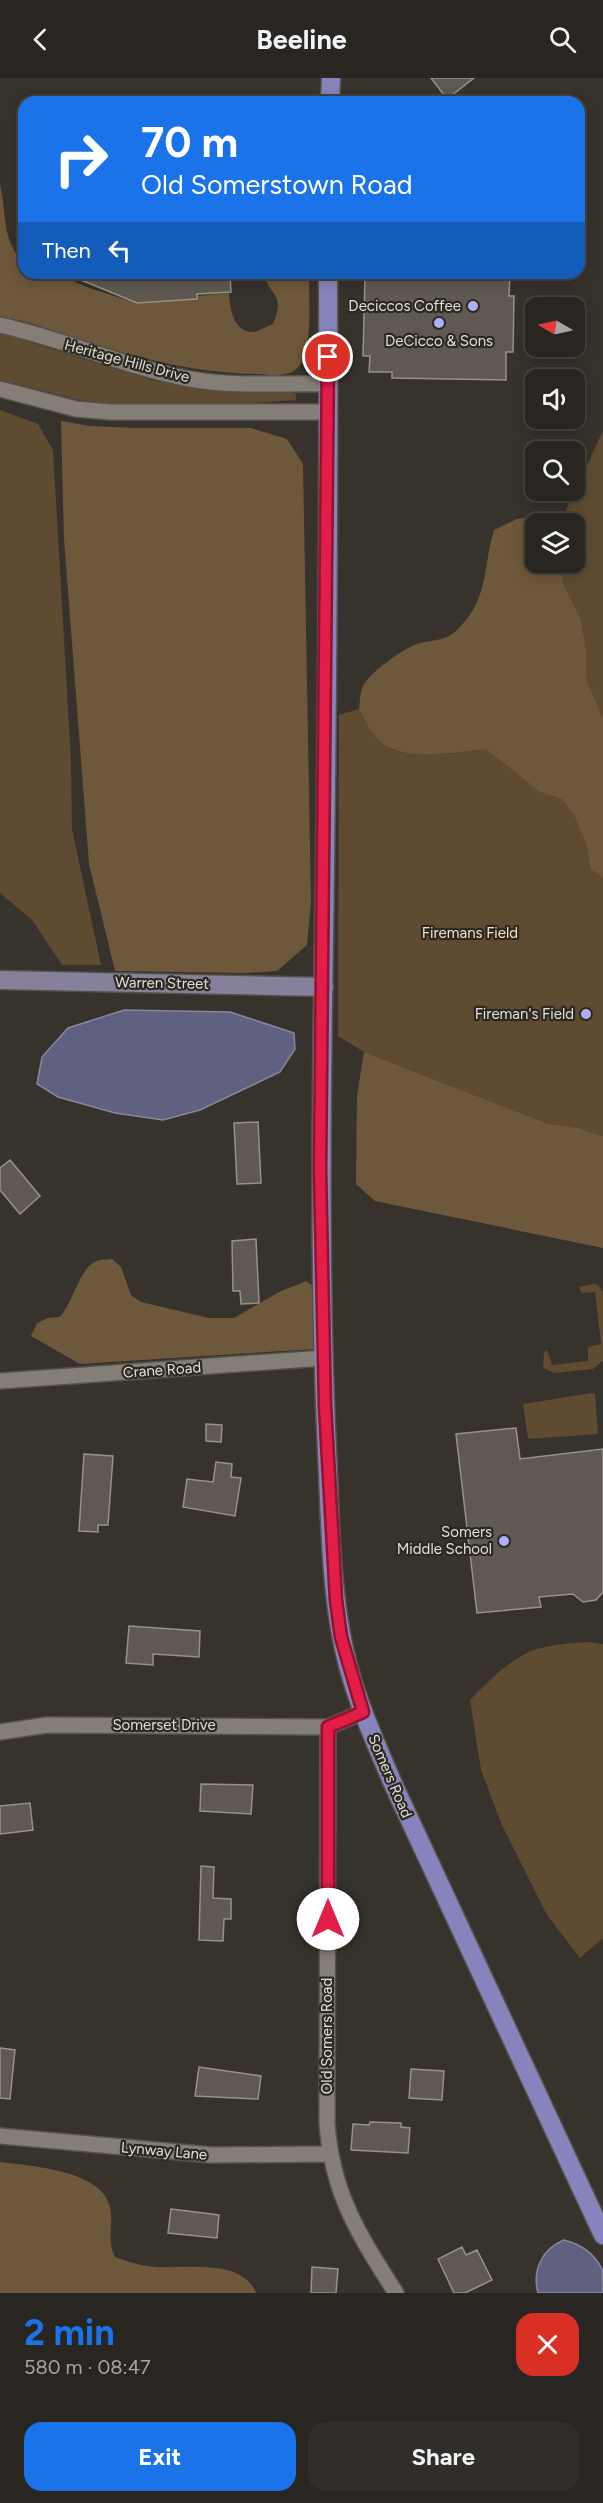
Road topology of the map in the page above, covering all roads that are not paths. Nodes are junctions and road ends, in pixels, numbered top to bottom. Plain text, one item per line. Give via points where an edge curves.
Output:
1 (331, 78) edge
2 (330, 96) edge
3 (328, 279) edge
4 (0, 325) edge
5 (328, 384) junction
6 (0, 389) edge
7 (329, 412) junction
8 (0, 980) edge
9 (324, 987) junction
10 (324, 1358) junction
11 (0, 1381) edge
12 (363, 1712) junction
13 (328, 1727) junction
14 (0, 1732) edge
15 (0, 2136) edge
16 (329, 2154) junction
17 (603, 2235) edge
18 (396, 2293) edge

1 - 2 main road
3 - 5 main road, Somers Road
4 - 5 street, Heritage Hills Drive via 192,380
5 - 7 main road, Somers Road
6 - 7 street via 76,409 110,412
7 - 9 main road, Somers Road
8 - 9 street, Warren Street
9 - 10 main road, Somers Road via 320,1170
10 - 11 street, Crane Road
10 - 12 main road, Somers Road via 336,1600 341,1637
12 - 13 street
12 - 17 main road, Somers Road via 419,1843
13 - 14 street, Somerset Drive via 47,1725
13 - 16 street, Old Somers Road
15 - 16 street, Lynway Lane via 212,2155
16 - 18 street, Old Somers Road via 349,2215

